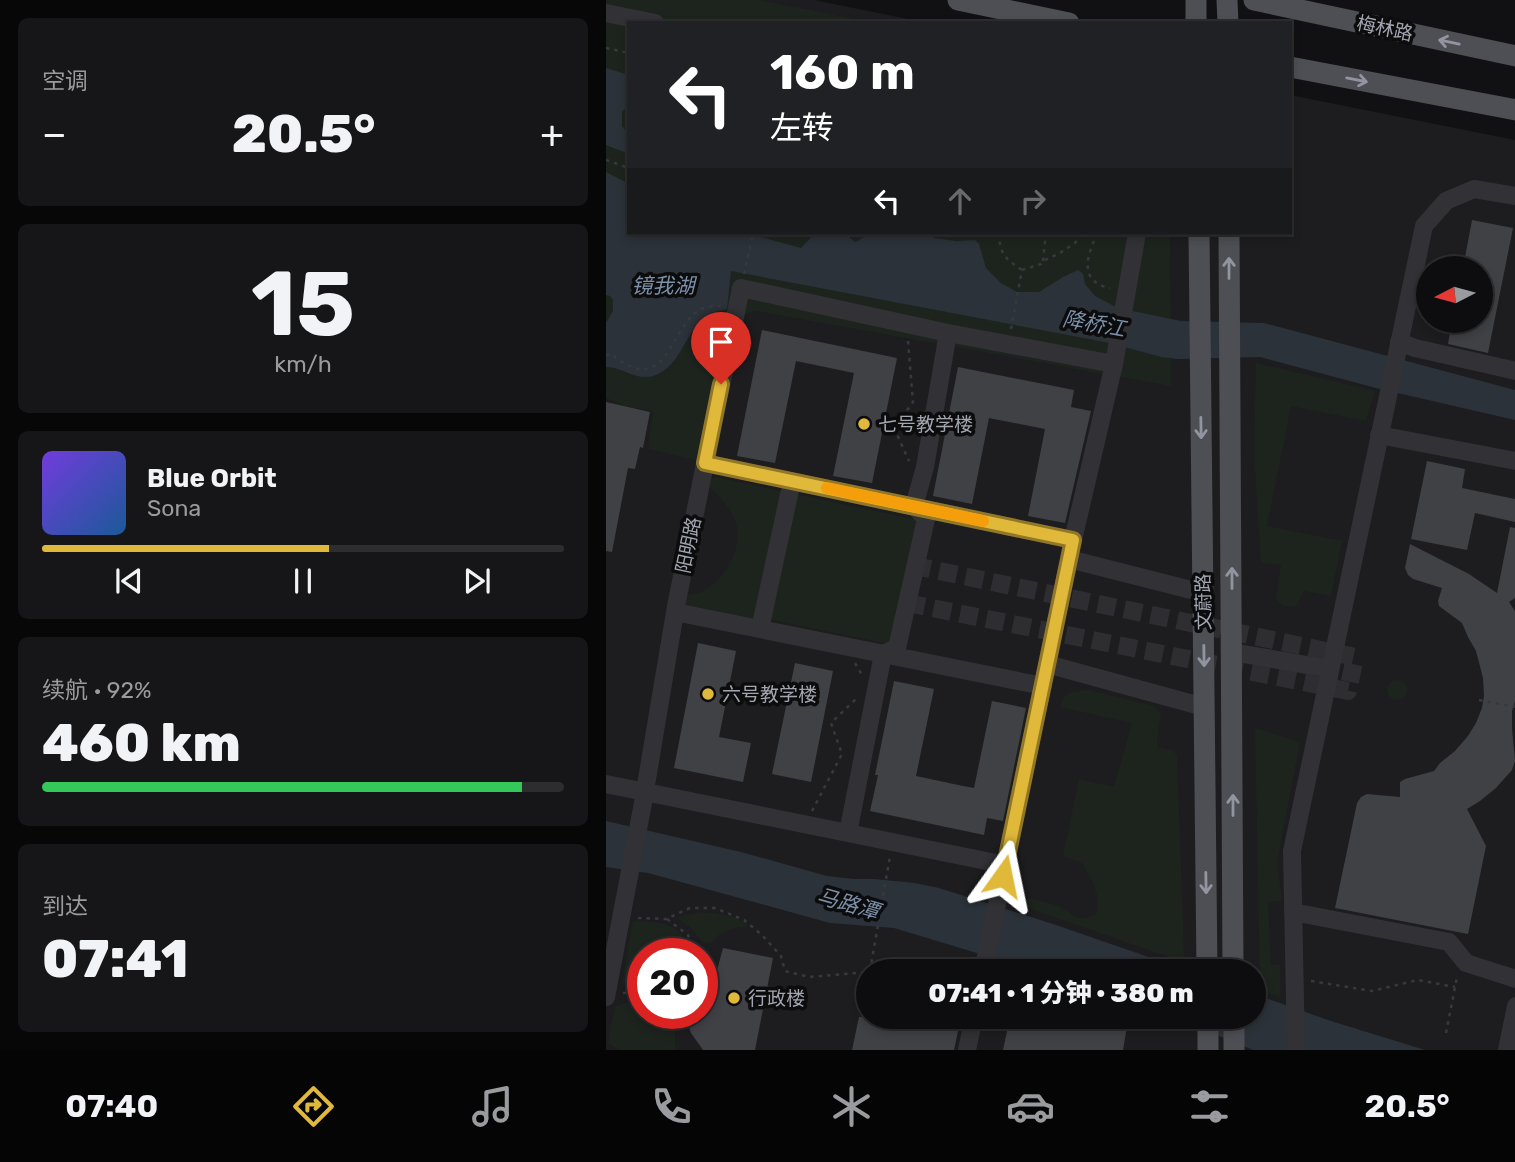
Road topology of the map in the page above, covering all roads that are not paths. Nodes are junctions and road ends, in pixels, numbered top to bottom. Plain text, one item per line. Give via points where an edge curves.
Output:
1 (958, 0) edge
2 (1196, 0) edge
3 (1227, 0) edge
4 (1254, 0) edge
5 (606, 13) edge
6 (645, 21) edge
7 (1059, 21) edge
8 (1196, 21) edge
9 (1228, 21) edge
10 (1515, 56) edge
11 (1292, 67) edge
12 (1515, 110) edge
13 (1515, 196) edge
14 (1137, 235) edge
15 (1199, 235) edge
16 (1229, 235) edge
17 (948, 333) junction
18 (1398, 345) junction
19 (1114, 363) junction
20 (1515, 371) edge
21 (1379, 435) junction
22 (1515, 461) edge
23 (705, 463) junction
24 (792, 481) junction
25 (914, 506) junction
26 (1073, 540) junction
27 (1069, 559) junction
28 (1203, 593) junction
29 (675, 612) junction
30 (760, 629) junction
31 (1232, 652) junction
32 (883, 654) junction
33 (1047, 664) junction
34 (1330, 669) junction
35 (1043, 686) junction
36 (1204, 707) junction
37 (606, 784) edge
38 (644, 797) junction
39 (848, 833) junction
40 (1004, 870) junction
41 (1293, 912) junction
42 (985, 959) edge
43 (1207, 959) edge
44 (1234, 959) edge
45 (1515, 979) edge
46 (606, 996) edge
47 (1515, 1006) edge
48 (971, 1029) edge
49 (1234, 1029) edge
50 (1234, 1049) edge
51 (967, 1050) edge
52 (1296, 1050) edge
53 (1507, 1050) edge

1 - 7 main road
2 - 8 main road
3 - 9 main road
10 -> 4 main road, 梅林路
5 - 6 street
11 -> 12 main road
13 - 18 street via 1474,189 1446,201 1424,226
14 - 19 street
15 -> 28 main road, 文蔚路
31 -> 16 main road, 文蔚路
17 - 19 street
17 - 23 street, 阳明路 via 742,284
17 - 25 street
18 - 20 street
18 - 21 street
19 - 26 street
21 - 22 street
21 - 34 street
23 - 24 street
23 - 29 street, 阳明路
24 - 25 street
24 - 30 street
25 - 26 street
25 - 32 street via 926,519 897,648
26 - 27 street
27 - 28 street
27 - 33 street
28 -> 36 main road, 文蔚路
29 - 30 street
29 - 38 street, 阳明路
30 - 32 street
31 - 34 street
44 -> 31 main road, 文蔚路
32 - 35 street
32 - 39 street
33 - 35 street
33 - 36 street
34 - 41 street via 1292,851
35 - 40 street
36 -> 43 main road, 文蔚路
37 - 38 street
38 - 39 street
38 - 46 street, 阳明路
39 - 40 street
40 - 42 street
41 - 45 street via 1449,942 1466,963
41 - 52 street
47 - 53 street
48 - 51 street
49 - 50 main road

